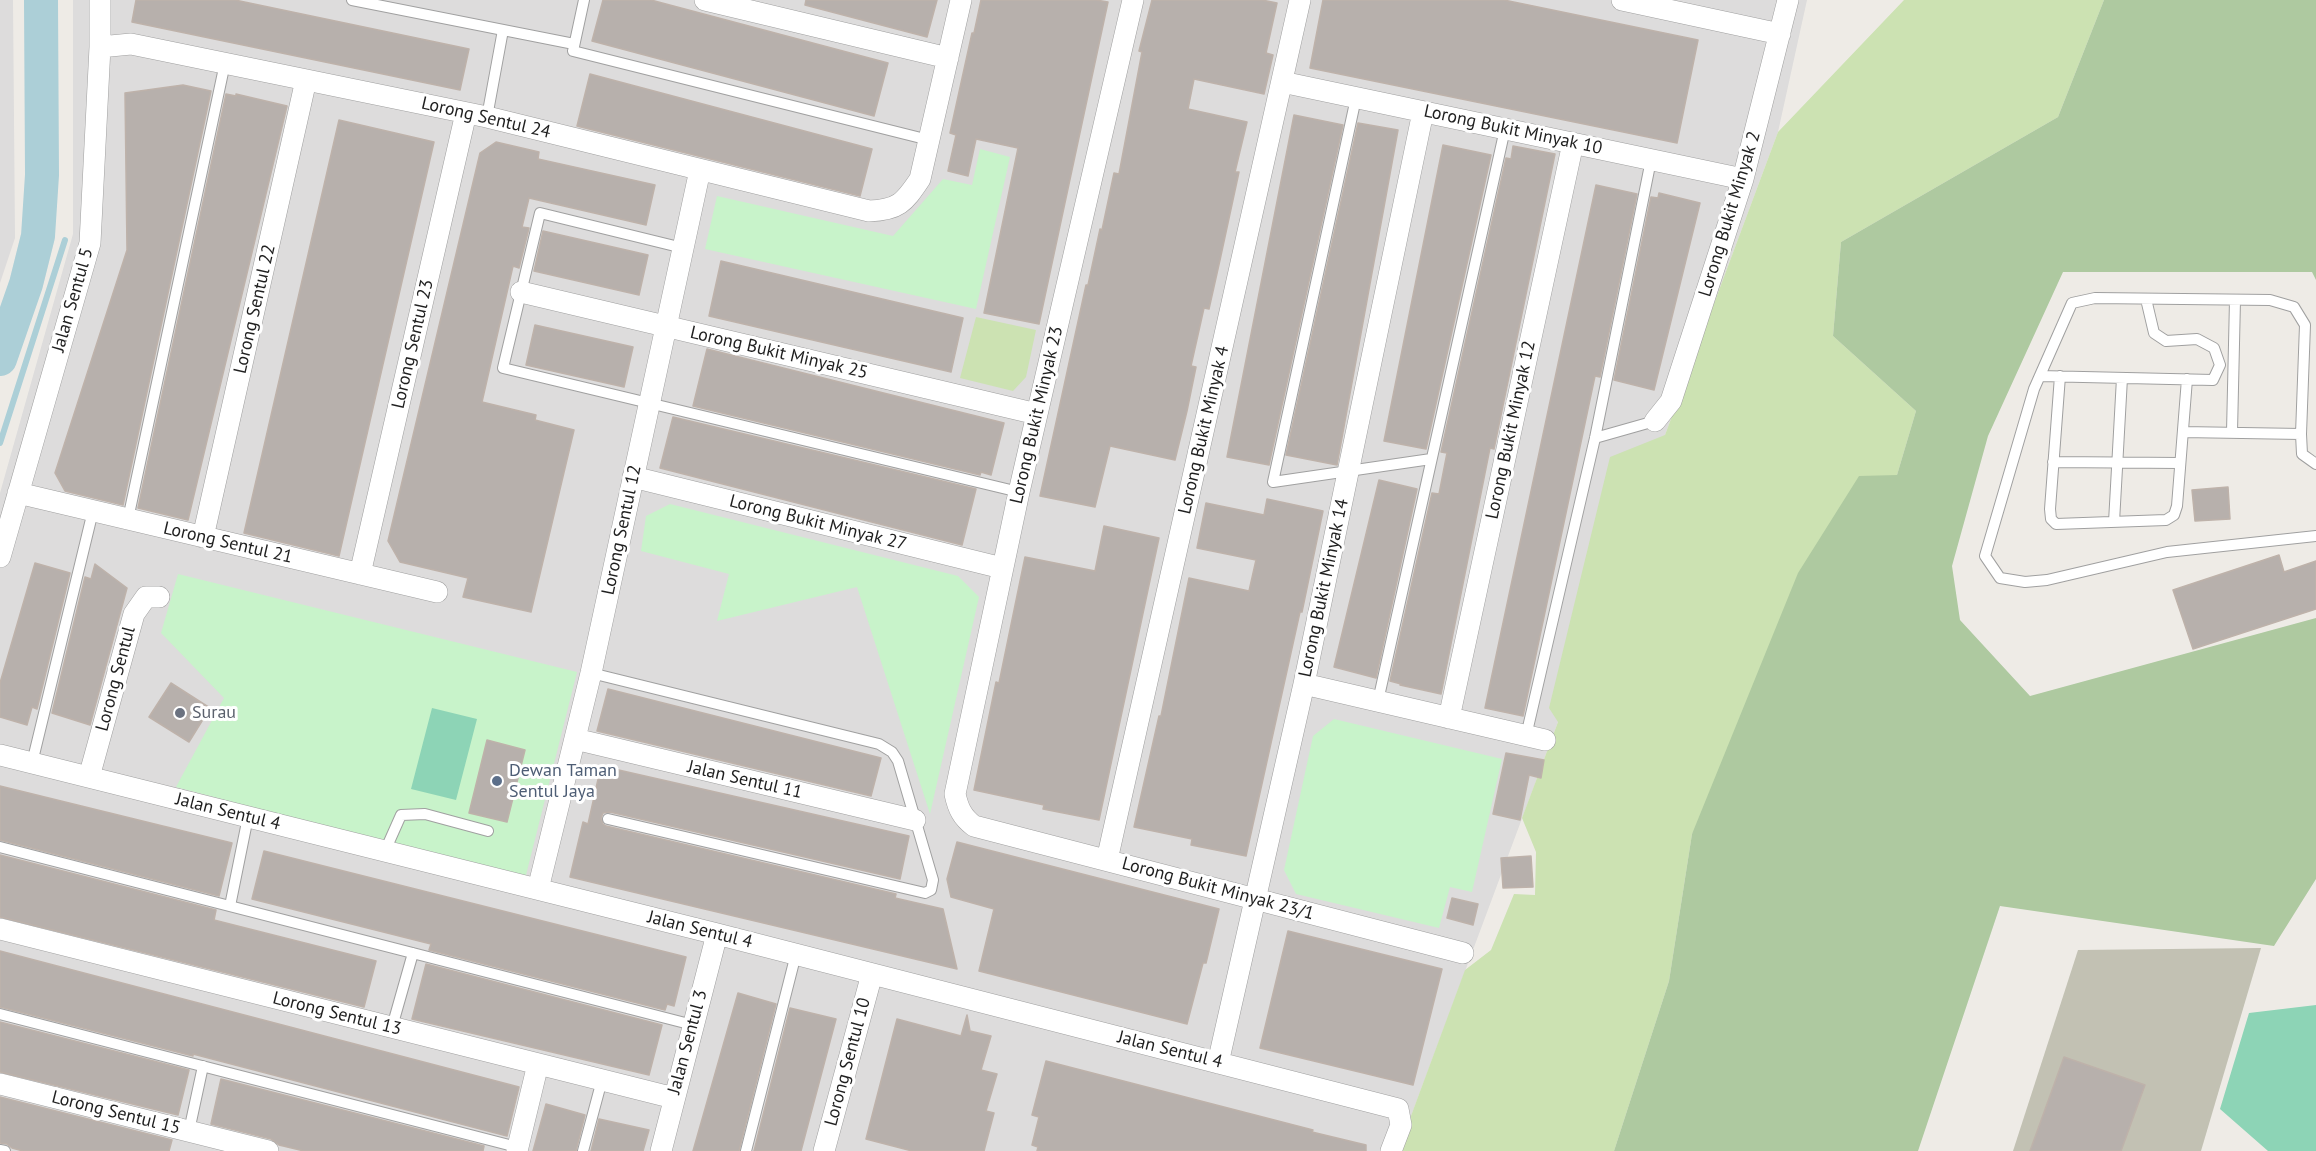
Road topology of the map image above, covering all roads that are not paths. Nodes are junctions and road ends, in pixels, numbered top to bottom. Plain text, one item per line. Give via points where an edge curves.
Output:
1 (100, 0) edge
2 (352, 0) edge
3 (584, 0) edge
4 (705, 0) edge
5 (961, 0) edge
6 (1133, 0) edge
7 (1300, 0) edge
8 (1622, 0) edge
9 (1788, 0) edge
10 (503, 30) junction
11 (1780, 34) junction
12 (574, 44) junction
13 (100, 47) junction
14 (948, 58) junction
15 (225, 63) junction
16 (306, 80) junction
17 (1282, 82) junction
18 (1356, 98) junction
19 (1423, 112) junction
20 (466, 113) junction
21 (488, 117) junction
22 (1505, 129) junction
23 (929, 140) junction
24 (1573, 143) junction
25 (1651, 159) junction
26 (700, 170) junction
27 (1743, 179) junction
28 (683, 248) junction
29 (522, 292) junction
30 (2146, 299) junction
31 (2235, 300) junction
32 (666, 326) junction
33 (2040, 376) junction
34 (2060, 376) junction
35 (2122, 378) junction
36 (2187, 379) junction
37 (649, 403) junction
38 (1037, 414) junction
39 (1655, 422) joint
40 (2183, 432) junction
41 (2232, 432) junction
42 (2301, 434) junction
43 (1595, 438) junction
44 (1431, 459) junction
45 (2054, 462) junction
46 (2118, 462) junction
47 (2180, 463) junction
48 (2316, 464) edge
49 (1348, 472) junction
50 (633, 477) junction
51 (1019, 492) junction
52 (18, 493) junction
53 (93, 511) junction
54 (128, 519) junction
55 (2114, 522) junction
56 (2316, 536) edge
57 (203, 537) junction
58 (0, 557) edge
59 (1002, 568) junction
60 (360, 574) junction
61 (437, 592) dead end
62 (159, 597) dead end
63 (591, 673) junction
64 (1304, 684) junction
65 (1378, 701) junction
66 (1449, 718) junction
67 (1536, 738) joint
68 (575, 740) junction
69 (0, 755) edge
70 (32, 763) junction
71 (89, 777) junction
72 (248, 817) junction
73 (609, 819) dead end
74 (915, 820) junction
75 (974, 826) joint
76 (488, 831) dead end
77 (0, 847) edge
78 (385, 851) junction
79 (1107, 860) junction
80 (538, 889) junction
81 (1255, 899) junction
82 (230, 906) junction
83 (0, 929) edge
84 (717, 934) junction
85 (413, 953) junction
86 (1463, 953) dead end
87 (796, 954) junction
88 (872, 974) junction
89 (0, 1014) edge
90 (693, 1025) junction
91 (392, 1027) junction
92 (1218, 1063) junction
93 (538, 1064) junction
94 (203, 1066) junction
95 (602, 1080) junction
96 (0, 1084) edge
97 (674, 1098) junction
98 (189, 1131) junction
99 (238, 1147) edge
100 (517, 1149) edge
101 (0, 1150) edge
102 (5, 1151) edge
103 (268, 1151) edge
104 (583, 1151) edge
105 (660, 1151) edge
106 (746, 1151) edge
107 (824, 1151) edge
108 (1391, 1151) edge

1 - 13 street, Jalan Sentul 5
2 - 10 lane
3 - 12 lane
4 - 14 street
5 - 14 street
6 - 38 street, Lorong Bukit Minyak 23
7 - 17 street, Lorong Bukit Minyak 4
8 - 11 street
9 - 11 street, Lorong Bukit Minyak 2
10 - 12 lane
10 - 21 lane
11 - 27 street, Lorong Bukit Minyak 2
12 - 23 lane via 573,51
13 - 15 street, Lorong Sentul 24 via 131,44
13 - 52 street, Jalan Sentul 5 via 90,243
14 - 23 street
15 - 16 street, Lorong Sentul 24
15 - 54 lane
16 - 20 street, Lorong Sentul 24
16 - 57 street, Lorong Sentul 22
17 - 18 street, Lorong Bukit Minyak 10
17 - 79 street, Lorong Bukit Minyak 4
18 - 19 street, Lorong Bukit Minyak 10
18 - 49 lane via 1273,482
19 - 22 street, Lorong Bukit Minyak 10
19 - 49 street, Lorong Bukit Minyak 14
20 - 21 street, Lorong Sentul 24
20 - 60 street, Lorong Sentul 23
21 - 26 street, Lorong Sentul 24
22 - 24 street, Lorong Bukit Minyak 10
22 - 44 lane
23 - 26 street, Lorong Sentul 24 via 920,179 909,196 888,210 868,211
24 - 25 street, Lorong Bukit Minyak 10
24 - 66 street, Lorong Bukit Minyak 12
25 - 27 street, Lorong Bukit Minyak 10
25 - 43 lane
26 - 28 street, Lorong Sentul 12
27 - 39 street, Lorong Bukit Minyak 2 via 1671,401
28 - 29 lane via 540,213
28 - 32 street, Lorong Sentul 12
29 - 32 street, Lorong Bukit Minyak 25
29 - 37 lane via 504,368
30 - 31 lane
30 - 33 lane via 2095,298 2072,303
30 - 36 lane via 2154,333 2166,341 2196,339 2214,348 2220,365 2213,380
31 - 41 lane
31 - 42 lane via 2270,300 2294,307 2305,325
32 - 37 street, Lorong Sentul 12
32 - 38 street, Lorong Bukit Minyak 25
33 - 34 lane
33 - 56 lane via 1985,556 2000,578 2047,580 2167,552
34 - 35 lane
34 - 45 lane
35 - 36 lane
35 - 46 lane
36 - 40 lane
37 - 50 street, Lorong Sentul 12
37 - 51 lane
38 - 51 street, Lorong Bukit Minyak 23
39 - 43 lane
40 - 41 lane
40 - 47 lane
41 - 42 lane
42 - 48 lane via 2302,454
43 - 67 lane
44 - 49 lane
44 - 65 lane
45 - 46 lane
45 - 55 lane via 2051,519 2056,524
46 - 47 lane
46 - 55 lane
47 - 55 lane via 2174,515 2166,520
49 - 64 street, Lorong Bukit Minyak 14
50 - 59 street, Lorong Bukit Minyak 27
50 - 63 street, Lorong Sentul 12
51 - 59 street, Lorong Bukit Minyak 23
52 - 53 street, Lorong Sentul 21
52 - 58 street, Jalan Sentul 5
53 - 54 street, Lorong Sentul 21
53 - 70 lane
54 - 57 street, Lorong Sentul 21
57 - 60 street, Lorong Sentul 21
59 - 75 street, Lorong Bukit Minyak 23 via 955,794 958,808
60 - 61 street, Lorong Sentul 21
62 - 71 street, Lorong Sentul via 146,597 134,614
63 - 68 street, Lorong Sentul 12
63 - 74 lane via 879,744 898,761
64 - 65 street
64 - 81 street, Lorong Bukit Minyak 14
65 - 66 street
66 - 67 street
68 - 74 street, Jalan Sentul 11
68 - 80 street, Lorong Sentul 12
69 - 70 street, Jalan Sentul 4
70 - 71 street, Jalan Sentul 4
71 - 72 street, Jalan Sentul 4
72 - 78 street, Jalan Sentul 4
72 - 82 lane
73 - 74 lane via 925,894 931,890 933,880
75 - 79 street, Lorong Bukit Minyak 23/1
76 - 78 lane via 425,814 401,815
77 - 82 lane
78 - 80 street, Jalan Sentul 4
79 - 81 street, Lorong Bukit Minyak 23/1
80 - 84 street, Jalan Sentul 4
81 - 86 street, Lorong Bukit Minyak 23/1
81 - 92 street, Lorong Bukit Minyak 14
82 - 85 lane
83 - 91 street, Lorong Sentul 13
84 - 87 street, Jalan Sentul 4
84 - 90 street, Jalan Sentul 3
85 - 90 lane
85 - 91 lane
87 - 88 street, Jalan Sentul 4
87 - 106 lane
88 - 92 street, Jalan Sentul 4
88 - 107 street, Lorong Sentul 10
89 - 94 lane
90 - 97 street, Jalan Sentul 3
91 - 93 street, Lorong Sentul 13
92 - 108 street, Jalan Sentul 4 via 1398,1109 1401,1125
93 - 95 street, Lorong Sentul 13
93 - 100 street
94 - 98 lane
94 - 100 lane
95 - 97 street, Lorong Sentul 13
95 - 104 lane
96 - 98 street, Lorong Sentul 15
97 - 105 street, Jalan Sentul 3
98 - 99 street, Lorong Sentul 15
99 - 103 street, Lorong Sentul 15
101 - 102 lane

